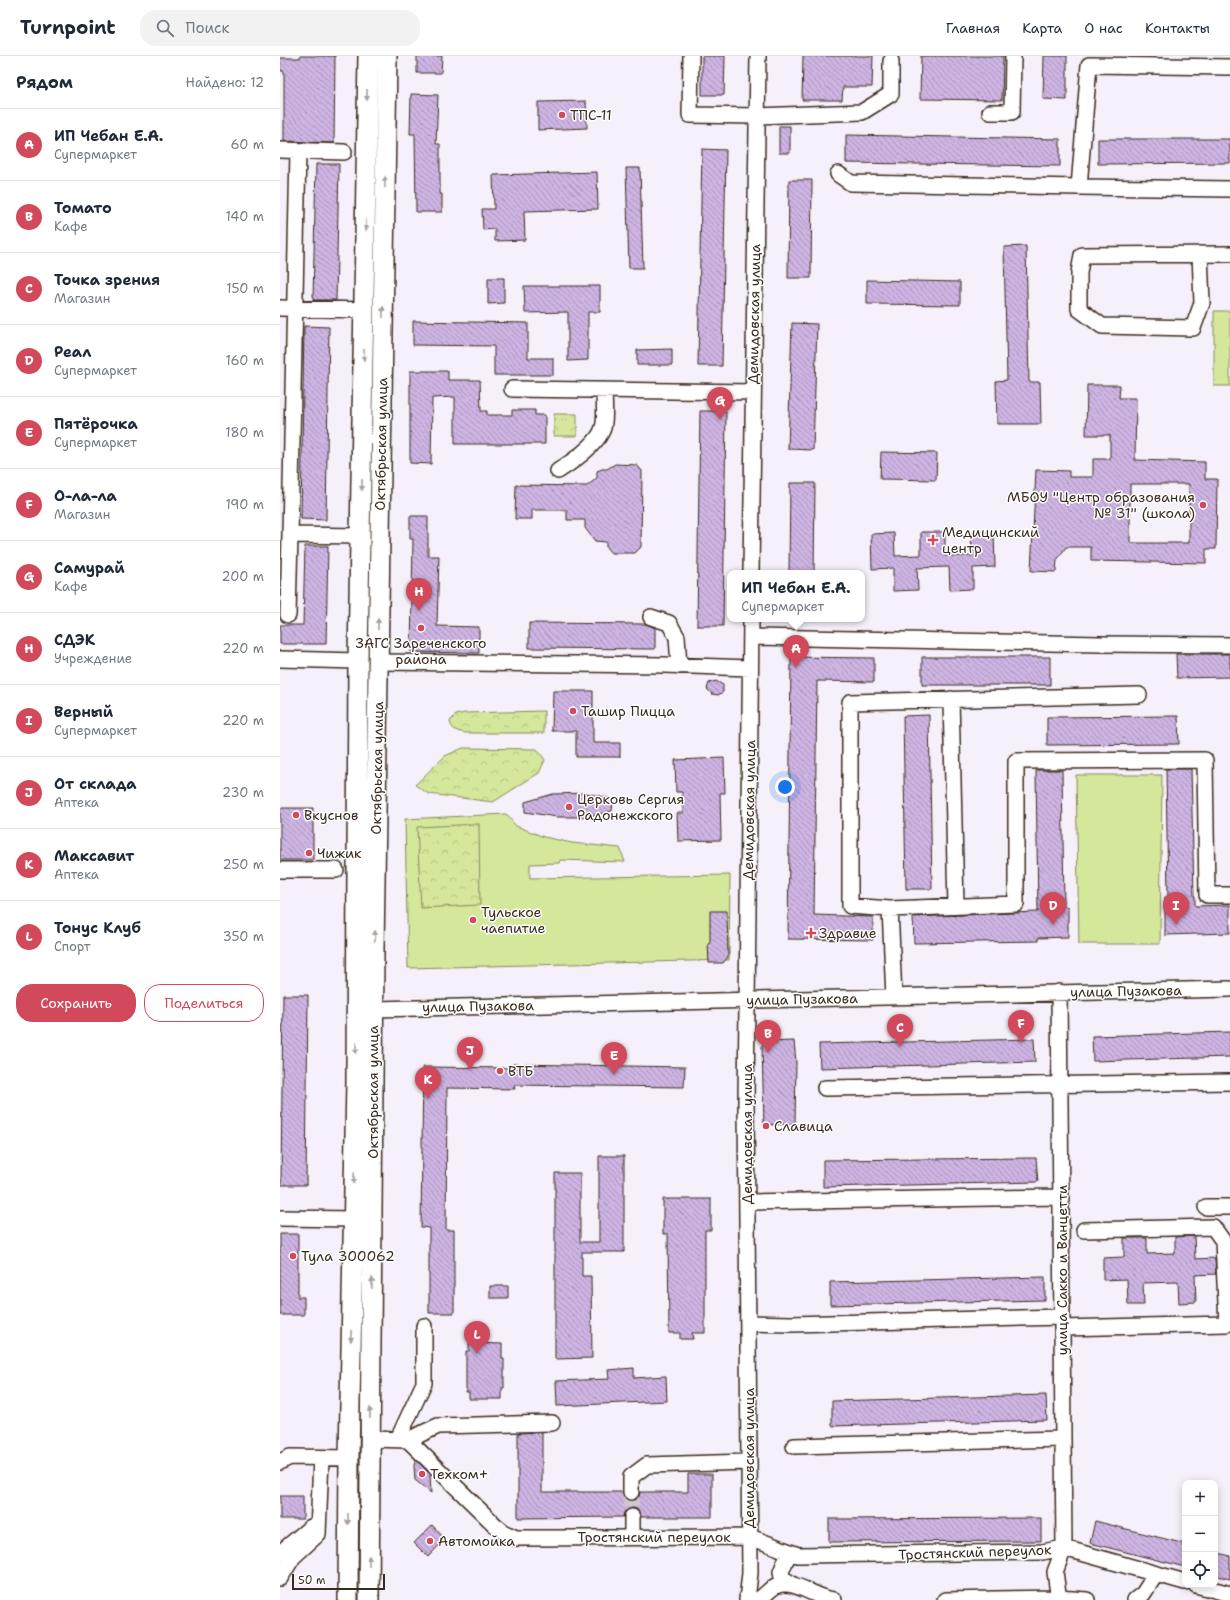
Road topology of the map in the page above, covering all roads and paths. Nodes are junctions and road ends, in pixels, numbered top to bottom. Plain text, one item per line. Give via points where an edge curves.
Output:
1 (368, 56) edge
2 (387, 56) edge
3 (691, 56) edge
4 (758, 56) edge
5 (1013, 56) edge
6 (891, 60) dead end
7 (1230, 67) edge
8 (990, 112) dead end
9 (757, 116) junction
10 (280, 150) edge
11 (298, 151) junction
12 (344, 152) dead end
13 (838, 174) dead end
14 (1079, 187) junction
15 (1230, 189) edge
16 (1200, 254) junction
17 (1230, 254) edge
18 (287, 308) edge
19 (365, 310) junction
20 (512, 389) dead end
21 (604, 390) junction
22 (753, 392) junction
23 (558, 471) dead end
24 (290, 535) junction
25 (361, 536) junction
26 (751, 570) edge
27 (288, 615) dead end
28 (651, 616) dead end
29 (751, 622) edge
30 (751, 637) junction
31 (1230, 645) edge
32 (280, 659) edge
33 (358, 661) junction
34 (378, 662) junction
35 (679, 666) junction
36 (750, 668) junction
37 (1139, 696) dead end
38 (951, 700) junction
39 (280, 870) edge
40 (336, 870) dead end
41 (1230, 895) edge
42 (956, 906) junction
43 (890, 909) junction
44 (365, 975) junction
45 (1230, 989) edge
46 (1059, 992) junction
47 (894, 997) junction
48 (747, 1000) junction
49 (365, 1009) junction
50 (1230, 1082) edge
51 (1060, 1085) junction
52 (825, 1088) dead end
53 (1061, 1197) junction
54 (747, 1202) junction
55 (1206, 1207) dead end
56 (1230, 1207) edge
57 (280, 1218) edge
58 (354, 1219) junction
59 (1084, 1230) dead end
60 (748, 1323) junction
61 (1062, 1323) junction
62 (424, 1326) dead end
63 (552, 1423) dead end
64 (370, 1439) junction
65 (403, 1440) junction
66 (1063, 1440) junction
67 (794, 1446) dead end
68 (321, 1458) junction
69 (349, 1458) junction
70 (280, 1462) edge
71 (749, 1462) junction
72 (631, 1492) tunnel mouth
73 (632, 1517) tunnel mouth
74 (318, 1521) junction
75 (632, 1537) junction
76 (750, 1537) junction
77 (1064, 1548) junction
78 (789, 1552) junction
79 (280, 1553) edge
80 (1156, 1574) junction
81 (280, 1578) edge
82 (1182, 1581) edge
83 (792, 1584) junction
84 (1207, 1588) edge
85 (1230, 1594) edge
86 (1059, 1599) edge
87 (348, 1600) edge
88 (369, 1600) edge
89 (747, 1600) edge
90 (758, 1600) edge
91 (834, 1600) edge
92 (945, 1600) edge
93 (1087, 1600) edge
94 (1134, 1600) edge

1 -> 19 main road, Октябрьская улица
34 -> 2 main road, Октябрьская улица
3 - 9 street via 690,115
4 - 9 street, Демидовская улица
5 - 8 street via 1012,112
6 - 9 street via 891,94 862,112
7 - 14 street via 1088,65
9 - 22 street, Демидовская улица
10 - 11 street
11 - 12 street
11 - 18 street
13 - 14 street via 851,183
14 - 15 street
16 - 16 street via 1082,255 1079,309 1102,326 1193,328 1202,303
16 - 17 street
18 - 19 street
18 - 24 street
19 -> 25 main road, Октябрьская улица
20 - 21 street
21 - 22 street
21 - 23 street via 604,426 601,432 578,458
22 - 26 street, Демидовская улица
24 - 25 street
24 - 27 street
25 - 33 main road, Октябрьская улица
28 - 35 street via 669,623 672,628 677,637
29 - 30 street, Демидовская улица
30 - 31 street
30 - 36 street, Демидовская улица
32 - 33 street
33 - 44 main road, Октябрьская улица
34 - 35 street
44 -> 34 main road, Октябрьская улица
35 - 36 street
36 - 48 street, Демидовская улица
37 - 38 street
38 - 42 street
38 - 43 street via 850,702 850,906
39 - 40 street
41 - 42 street via 1206,895 1204,760 1016,761 1016,904
42 - 43 street
43 - 47 street
44 - 49 main road, Октябрьская улица
45 - 46 street, улица Пузакова
46 - 47 street, улица Пузакова
46 - 51 street, улица Сакко и Ванцетти
47 - 48 street, улица Пузакова
48 - 49 street, улица Пузакова
48 - 54 street, Демидовская улица
49 -> 58 main road, Октябрьская улица
64 -> 49 main road, Октябрьская улица
50 - 51 street
51 - 52 street
51 - 53 street, улица Сакко и Ванцетти
53 - 54 street
53 - 61 street, улица Сакко и Ванцетти
54 - 60 street, Демидовская улица
55 - 56 street
57 - 58 street
58 -> 69 main road, Октябрьская улица
59 - 61 street via 1213,1227 1223,1240 1226,1324
60 - 61 street
60 - 71 street, Демидовская улица
61 - 66 street, улица Сакко и Ванцетти
62 - 65 street via 424,1383
63 - 65 street via 438,1426
64 - 65 street
88 -> 64 main road, Октябрьская улица
65 - 75 street, Тростянский переулок via 495,1525 516,1538
66 - 67 street
66 - 77 street, улица Сакко и Ванцетти
68 - 69 street
68 - 70 street via 290,1457
68 - 74 street
69 -> 87 main road, Октябрьская улица
71 - 72 street via 647,1465 631,1477
71 - 76 street, Демидовская улица
73 - 75 street
74 - 79 street
74 - 81 street via 318,1534 293,1557
75 - 76 street, Тростянский переулок
76 - 78 street, Тростянский переулок
76 - 89 street, Демидовская улица
77 - 78 street, Тростянский переулок via 1042,1552 798,1555
77 - 80 street, Тростянский переулок
77 - 86 street via 1055,1572
78 - 83 street via 781,1572 782,1578
80 - 82 street, Тростянский переулок
80 - 94 street via 1143,1594
83 - 90 street via 778,1585
83 - 91 street
84 - 85 street
86 - 92 street
86 - 93 street

